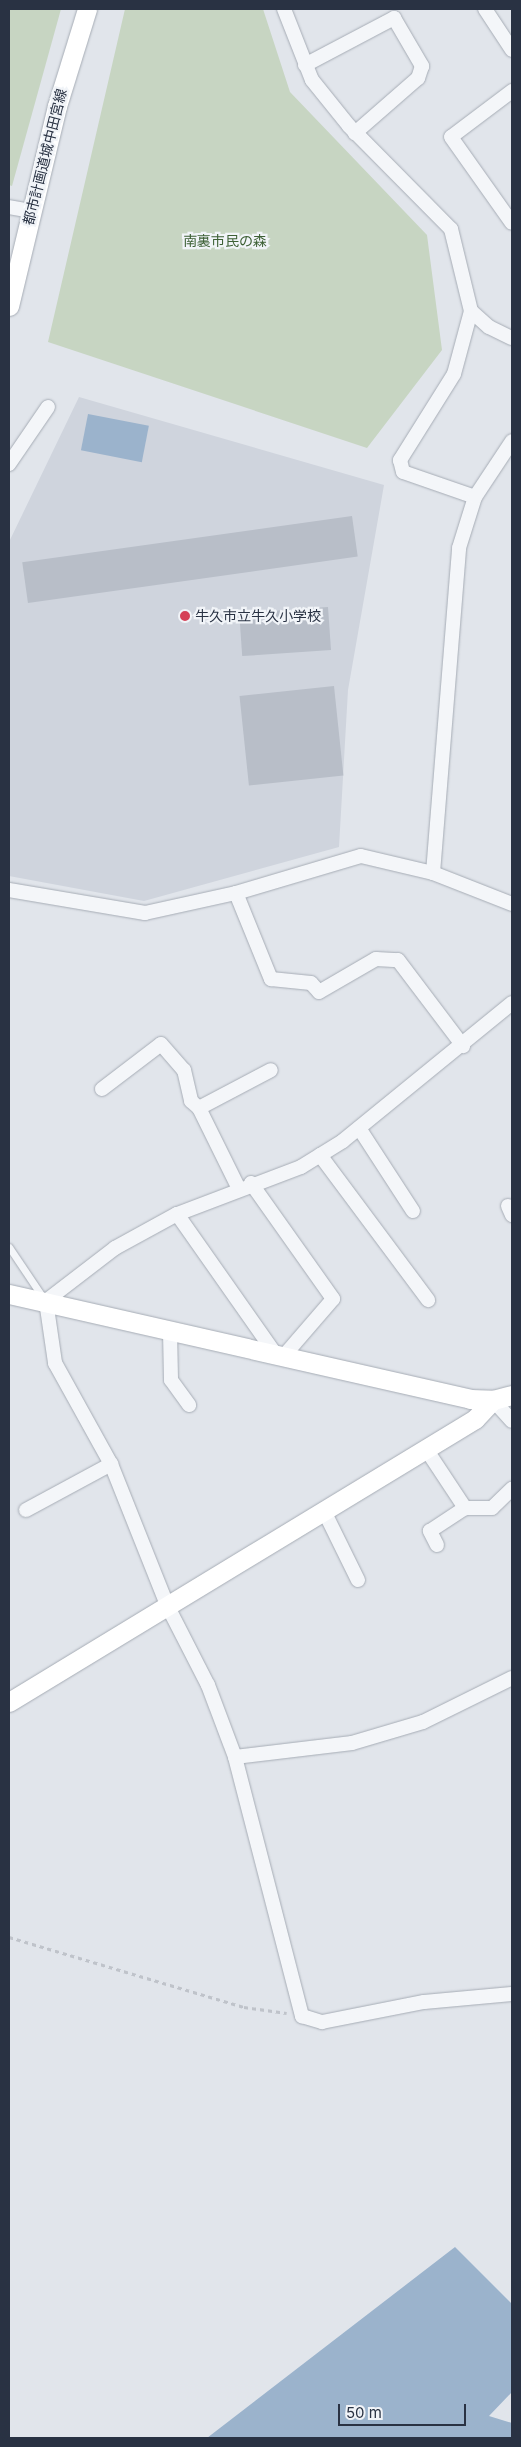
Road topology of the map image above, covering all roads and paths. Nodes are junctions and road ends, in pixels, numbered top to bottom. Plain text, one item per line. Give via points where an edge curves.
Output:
1 (87, 9) edge
2 (284, 9) edge
3 (485, 9) edge
4 (512, 50) edge
5 (306, 65) junction
6 (512, 91) edge
7 (355, 133) junction
8 (9, 207) edge
9 (31, 211) junction
10 (512, 223) edge
11 (9, 306) edge
12 (471, 311) junction
13 (512, 338) edge
14 (48, 407) dead end
15 (512, 441) edge
16 (9, 464) edge
17 (475, 497) junction
18 (433, 873) junction
19 (9, 890) edge
20 (236, 893) junction
21 (512, 904) edge
22 (512, 1004) edge
23 (463, 1046) junction
24 (271, 1070) dead end
25 (102, 1089) dead end
26 (200, 1108) junction
27 (359, 1128) junction
28 (320, 1155) junction
29 (244, 1185) junction
30 (413, 1210) dead end
31 (177, 1214) junction
32 (9, 1247) edge
33 (9, 1294) edge
34 (428, 1300) dead end
35 (46, 1301) junction
36 (170, 1331) junction
37 (279, 1356) junction
38 (512, 1395) edge
39 (493, 1400) junction
40 (189, 1406) dead end
41 (512, 1420) edge
42 (426, 1449) junction
43 (111, 1464) junction
44 (512, 1489) edge
45 (465, 1508) junction
46 (26, 1510) dead end
47 (324, 1511) junction
48 (437, 1545) dead end
49 (358, 1580) dead end
50 (168, 1607) junction
51 (512, 1678) edge
52 (9, 1702) edge
53 (235, 1757) junction
54 (9, 1937) edge
55 (512, 1994) edge
56 (302, 2016) junction

1 - 9 street, 都市計画道城中田宮線
2 - 5 street
3 - 4 street
5 - 7 street
5 - 7 street via 394,18 422,66 418,78
6 - 10 street via 451,138
7 - 12 street via 451,229
8 - 9 street
9 - 11 street, 都市計画道城中田宮線
12 - 13 street via 488,327
12 - 17 street via 454,374 400,460 403,472
14 - 16 street
15 - 17 street
17 - 18 street via 459,548
18 - 20 street via 361,856
18 - 21 street
19 - 20 street via 145,913
20 - 23 street via 271,979 311,983 319,992 376,960 398,960
22 - 23 street
23 - 27 street
24 - 26 street
25 - 26 street via 161,1044 184,1070 191,1101
26 - 29 street
27 - 28 street
27 - 30 street
28 - 29 street via 300,1167
28 - 34 street
29 - 31 street
29 - 37 street via 333,1299
31 - 35 street via 115,1248
31 - 37 street
32 - 35 lane
33 - 35 street
35 - 36 street
35 - 43 street via 55,1363
36 - 37 street
36 - 40 street via 171,1380
37 - 39 street
38 - 39 street
39 - 41 street
39 - 42 street via 475,1419
42 - 45 street
42 - 47 street
43 - 46 street
43 - 50 street
44 - 45 street via 492,1508
45 - 48 street via 430,1531
47 - 49 street
47 - 50 street
50 - 52 street
50 - 53 street via 208,1684
51 - 53 street via 423,1722 352,1743
53 - 56 street
54 - 56 path via 244,2007
55 - 56 street via 424,2002 322,2022

